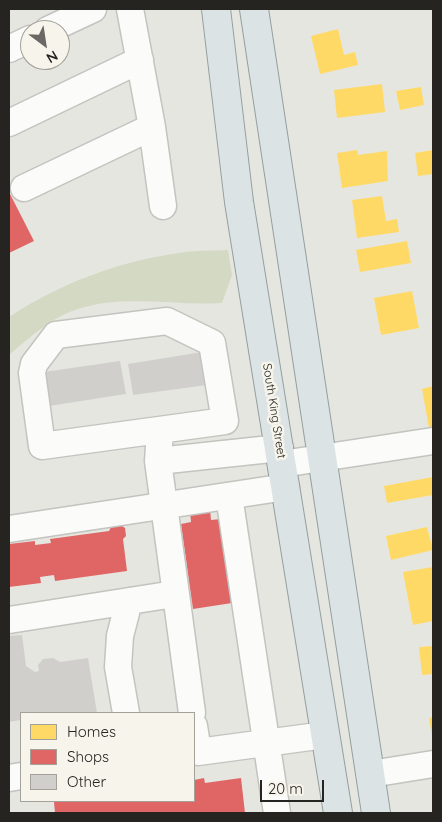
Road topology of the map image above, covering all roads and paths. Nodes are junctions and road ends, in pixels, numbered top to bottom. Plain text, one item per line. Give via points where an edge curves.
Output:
1 (93, 9) edge
2 (130, 9) edge
3 (216, 9) edge
4 (254, 9) edge
5 (69, 20) edge
6 (140, 60) junction
7 (9, 123) edge
8 (152, 127) junction
9 (24, 188) dead end
10 (162, 206) dead end
11 (160, 430) junction
12 (433, 441) edge
13 (324, 457) junction
14 (158, 460) junction
15 (283, 466) junction
16 (229, 496) junction
17 (164, 506) junction
18 (9, 529) edge
19 (174, 594) junction
20 (129, 601) junction
21 (9, 620) edge
22 (126, 712) edge
23 (192, 712) edge
24 (325, 736) junction
25 (195, 739) edge
26 (267, 743) junction
27 (196, 752) edge
28 (433, 764) edge
29 (371, 774) junction
30 (277, 813) edge
31 (338, 813) edge
32 (376, 813) edge

1 - 5 street
2 - 6 street
3 - 15 main road, South King Street via 239,202
4 - 13 main road
6 - 7 street
6 - 8 street
8 - 9 street
8 - 10 street
11 - 11 street via 225,421 212,343 167,321 56,335 34,364 32,372 42,446
11 - 14 street
12 - 13 street
13 - 15 street
13 - 29 main road
14 - 15 street
14 - 17 street
15 - 16 street
15 - 24 main road, South King Street
16 - 17 street
16 - 26 street
17 - 18 street
17 - 19 street
19 - 20 street
19 - 23 street
20 - 21 street
20 - 22 street via 120,636 118,667
24 - 26 street
24 - 31 main road, South King Street
25 - 27 street
26 - 27 street
26 - 30 street
28 - 29 street
29 - 32 main road

